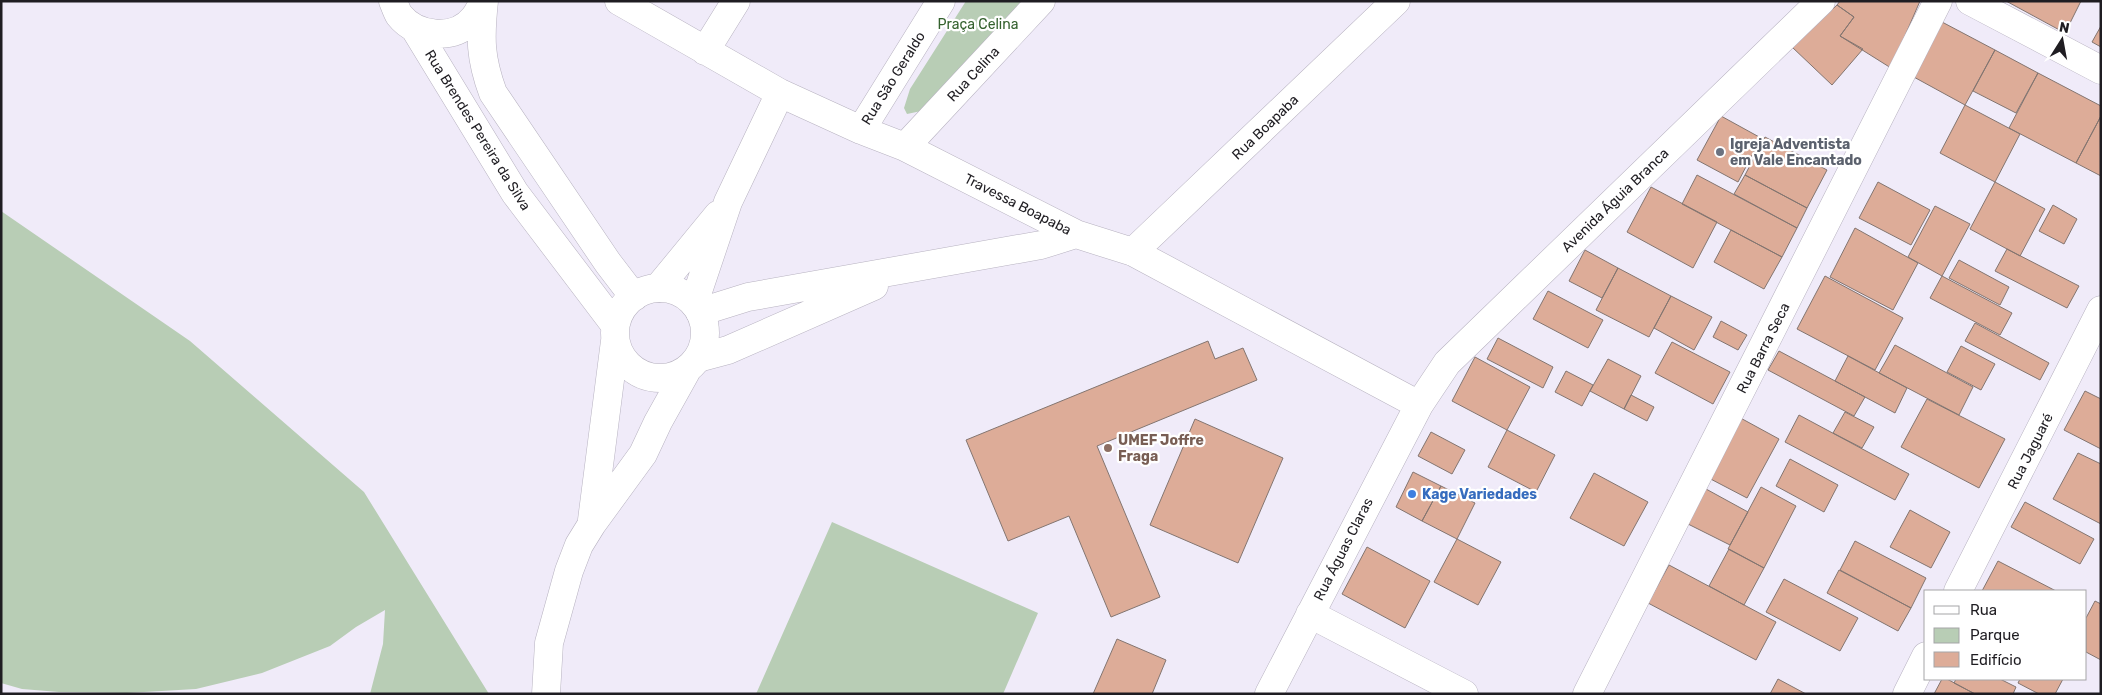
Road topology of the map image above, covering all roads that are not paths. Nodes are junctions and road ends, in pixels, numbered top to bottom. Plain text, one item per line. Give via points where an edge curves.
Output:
1 (484, 1) edge
2 (619, 1) edge
3 (736, 1) edge
4 (941, 1) edge
5 (1041, 1) edge
6 (1396, 1) edge
7 (1821, 1) edge
8 (1938, 1) edge
9 (1970, 1) edge
10 (398, 12) edge
11 (705, 51) junction
12 (2101, 70) edge
13 (780, 93) junction
14 (861, 130) junction
15 (905, 147) junction
16 (728, 202) junction
17 (1076, 234) junction
18 (1133, 252) junction
19 (915, 268) junction
20 (646, 292) junction
21 (706, 306) junction
22 (2101, 310) edge
23 (615, 333) junction
24 (693, 364) junction
25 (1418, 405) junction
26 (592, 524) junction
27 (1959, 590) edge
28 (1310, 614) junction
29 (1924, 660) edge
30 (546, 694) edge
31 (1269, 694) edge
32 (1464, 694) edge
33 (1587, 694) edge
34 (1907, 694) edge

1 - 10 street via 474,19 456,31 435,35
1 - 20 street via 481,52 493,93 608,263
2 - 11 street, Travessa Boapaba
3 - 11 street
4 - 14 street, Rua São Geraldo
5 - 15 street, Rua Celina
6 - 18 street, Rua Boapaba
7 - 25 street, Avenida Águia Branca via 1446,363
8 - 33 street, Rua Barra Seca
9 - 12 street
10 - 23 street, Rua Brendes Pereira da Silva via 515,193
11 - 13 street, Travessa Boapaba
13 - 14 street, Travessa Boapaba
13 - 16 street
14 - 15 street, Travessa Boapaba
15 - 17 street, Travessa Boapaba
16 - 20 street
16 - 21 street
17 - 18 street, Travessa Boapaba
17 - 19 street via 1041,245
18 - 25 street, Travessa Boapaba
19 - 21 street
19 - 24 street
20 - 21 street via 671,289
20 - 23 street via 621,309
21 - 24 street via 705,344
22 - 27 street, Rua Jaguaré
23 - 24 street via 622,358 634,371 652,378 670,378
23 - 26 street
24 - 26 street via 643,454
25 - 28 street, Rua Águas Claras
26 - 30 street via 569,571 549,643
28 - 31 street, Rua Águas Claras
28 - 32 street
29 - 34 street

